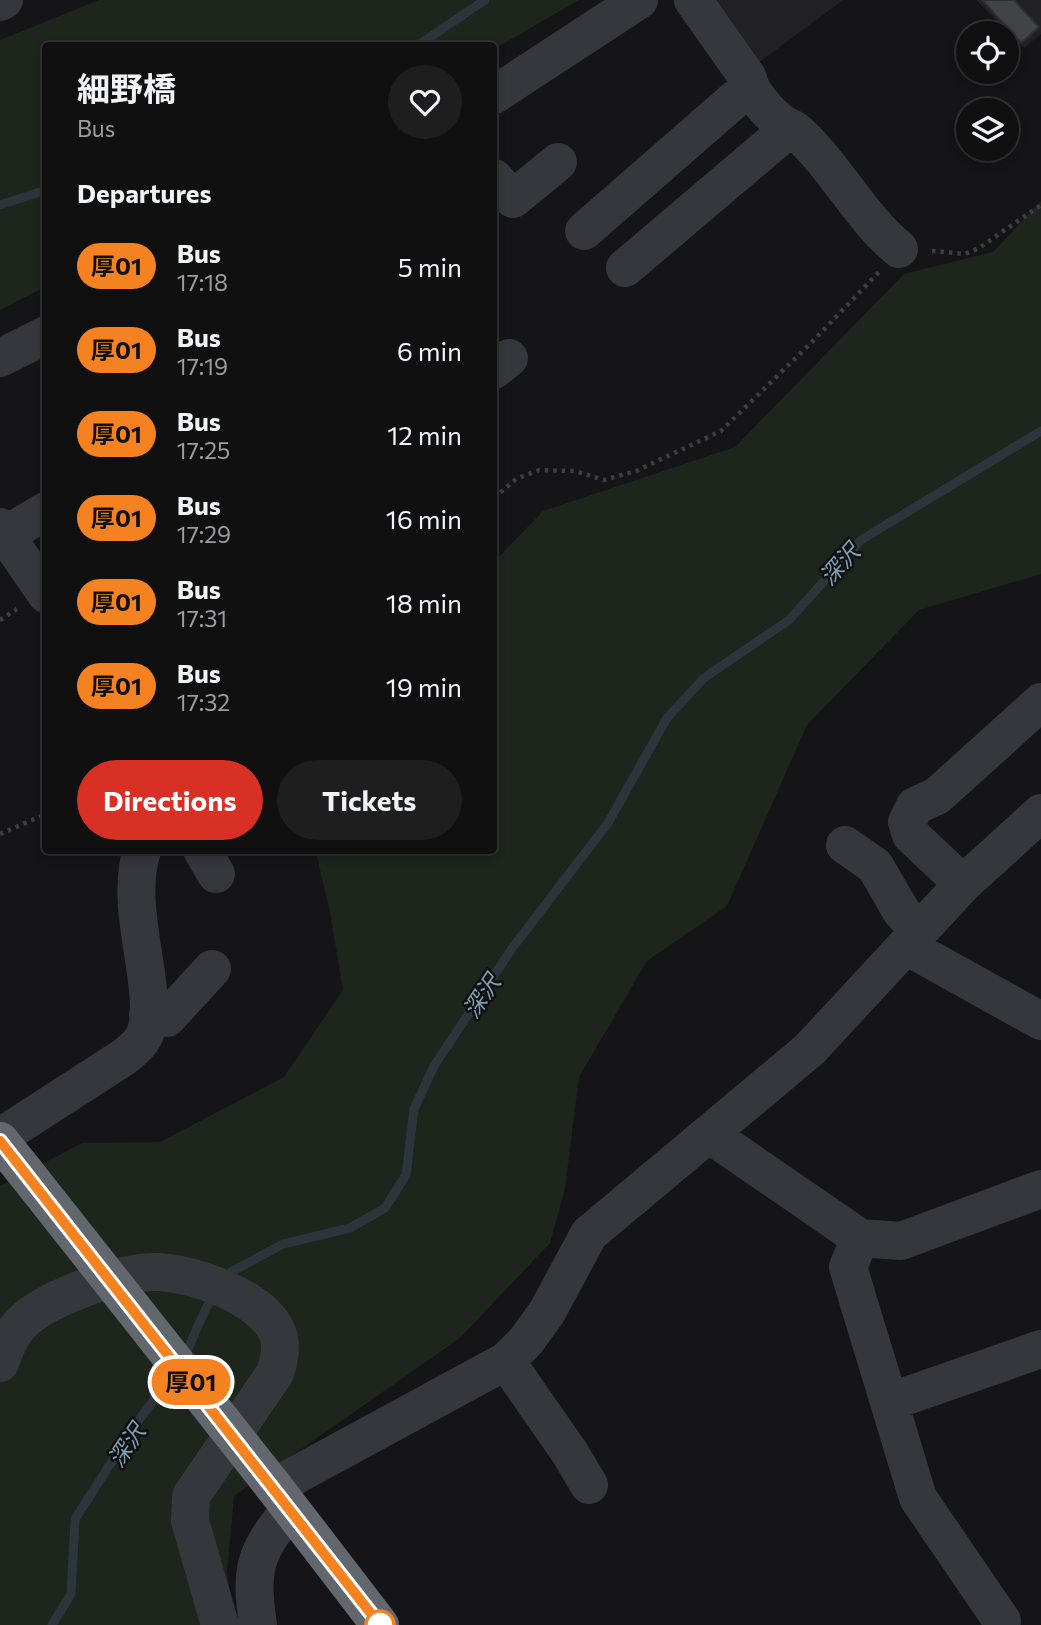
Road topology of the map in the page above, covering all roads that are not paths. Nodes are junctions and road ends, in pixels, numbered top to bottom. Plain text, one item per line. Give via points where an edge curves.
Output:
1 (639, 0) edge
2 (693, 0) edge
3 (749, 87) junction
4 (497, 93) edge
5 (779, 131) junction
6 (558, 162) dead end
7 (811, 175) dead end
8 (500, 198) edge
9 (584, 231) dead end
10 (899, 249) road end
11 (625, 268) dead end
12 (42, 337) edge
13 (0, 358) edge
14 (42, 513) edge
15 (2, 531) edge
16 (42, 588) edge
17 (1029, 702) edge
18 (1041, 813) edge
19 (845, 845) dead end
20 (141, 854) edge
21 (963, 884) junction
22 (913, 939) junction
23 (212, 969) dead end
24 (148, 1014) junction
25 (1041, 1021) edge
26 (709, 1134) junction
27 (0, 1139) edge
28 (1041, 1189) edge
29 (860, 1238) junction
30 (1028, 1361) edge
31 (506, 1362) junction
32 (0, 1363) edge
33 (889, 1402) junction
34 (580, 1469) dead end
35 (282, 1499) junction
36 (1002, 1621) dead end
37 (220, 1625) edge
38 (258, 1625) edge
39 (380, 1625) edge

1 - 4 street
2 - 3 street via 748,78
3 - 5 street
3 - 9 street
5 - 7 street
5 - 10 street via 796,130 849,189 876,230
5 - 11 street
6 - 8 street
12 - 13 street
14 - 15 street
15 - 16 street
17 - 21 street via 945,772 937,796 915,806 907,821 911,835
18 - 21 street
19 - 22 street via 875,866
20 - 24 street via 137,903
21 - 22 street
22 - 25 street
22 - 26 street via 810,1049
23 - 24 street via 167,1017
24 - 27 street via 139,1044 124,1057
26 - 29 street
26 - 31 street via 589,1234 547,1312
27 - 35 highway, bridge
28 - 29 street via 901,1241
29 - 33 street via 848,1267
30 - 33 street
31 - 34 street
31 - 35 street
32 - 37 street via 10,1336 27,1317 68,1295 120,1278 156,1272 194,1278 252,1303 266,1314 278,1333 280,1356 275,1373 191,1496 190,1521
33 - 36 street via 918,1498
35 - 38 street via 258,1555
35 - 39 highway

